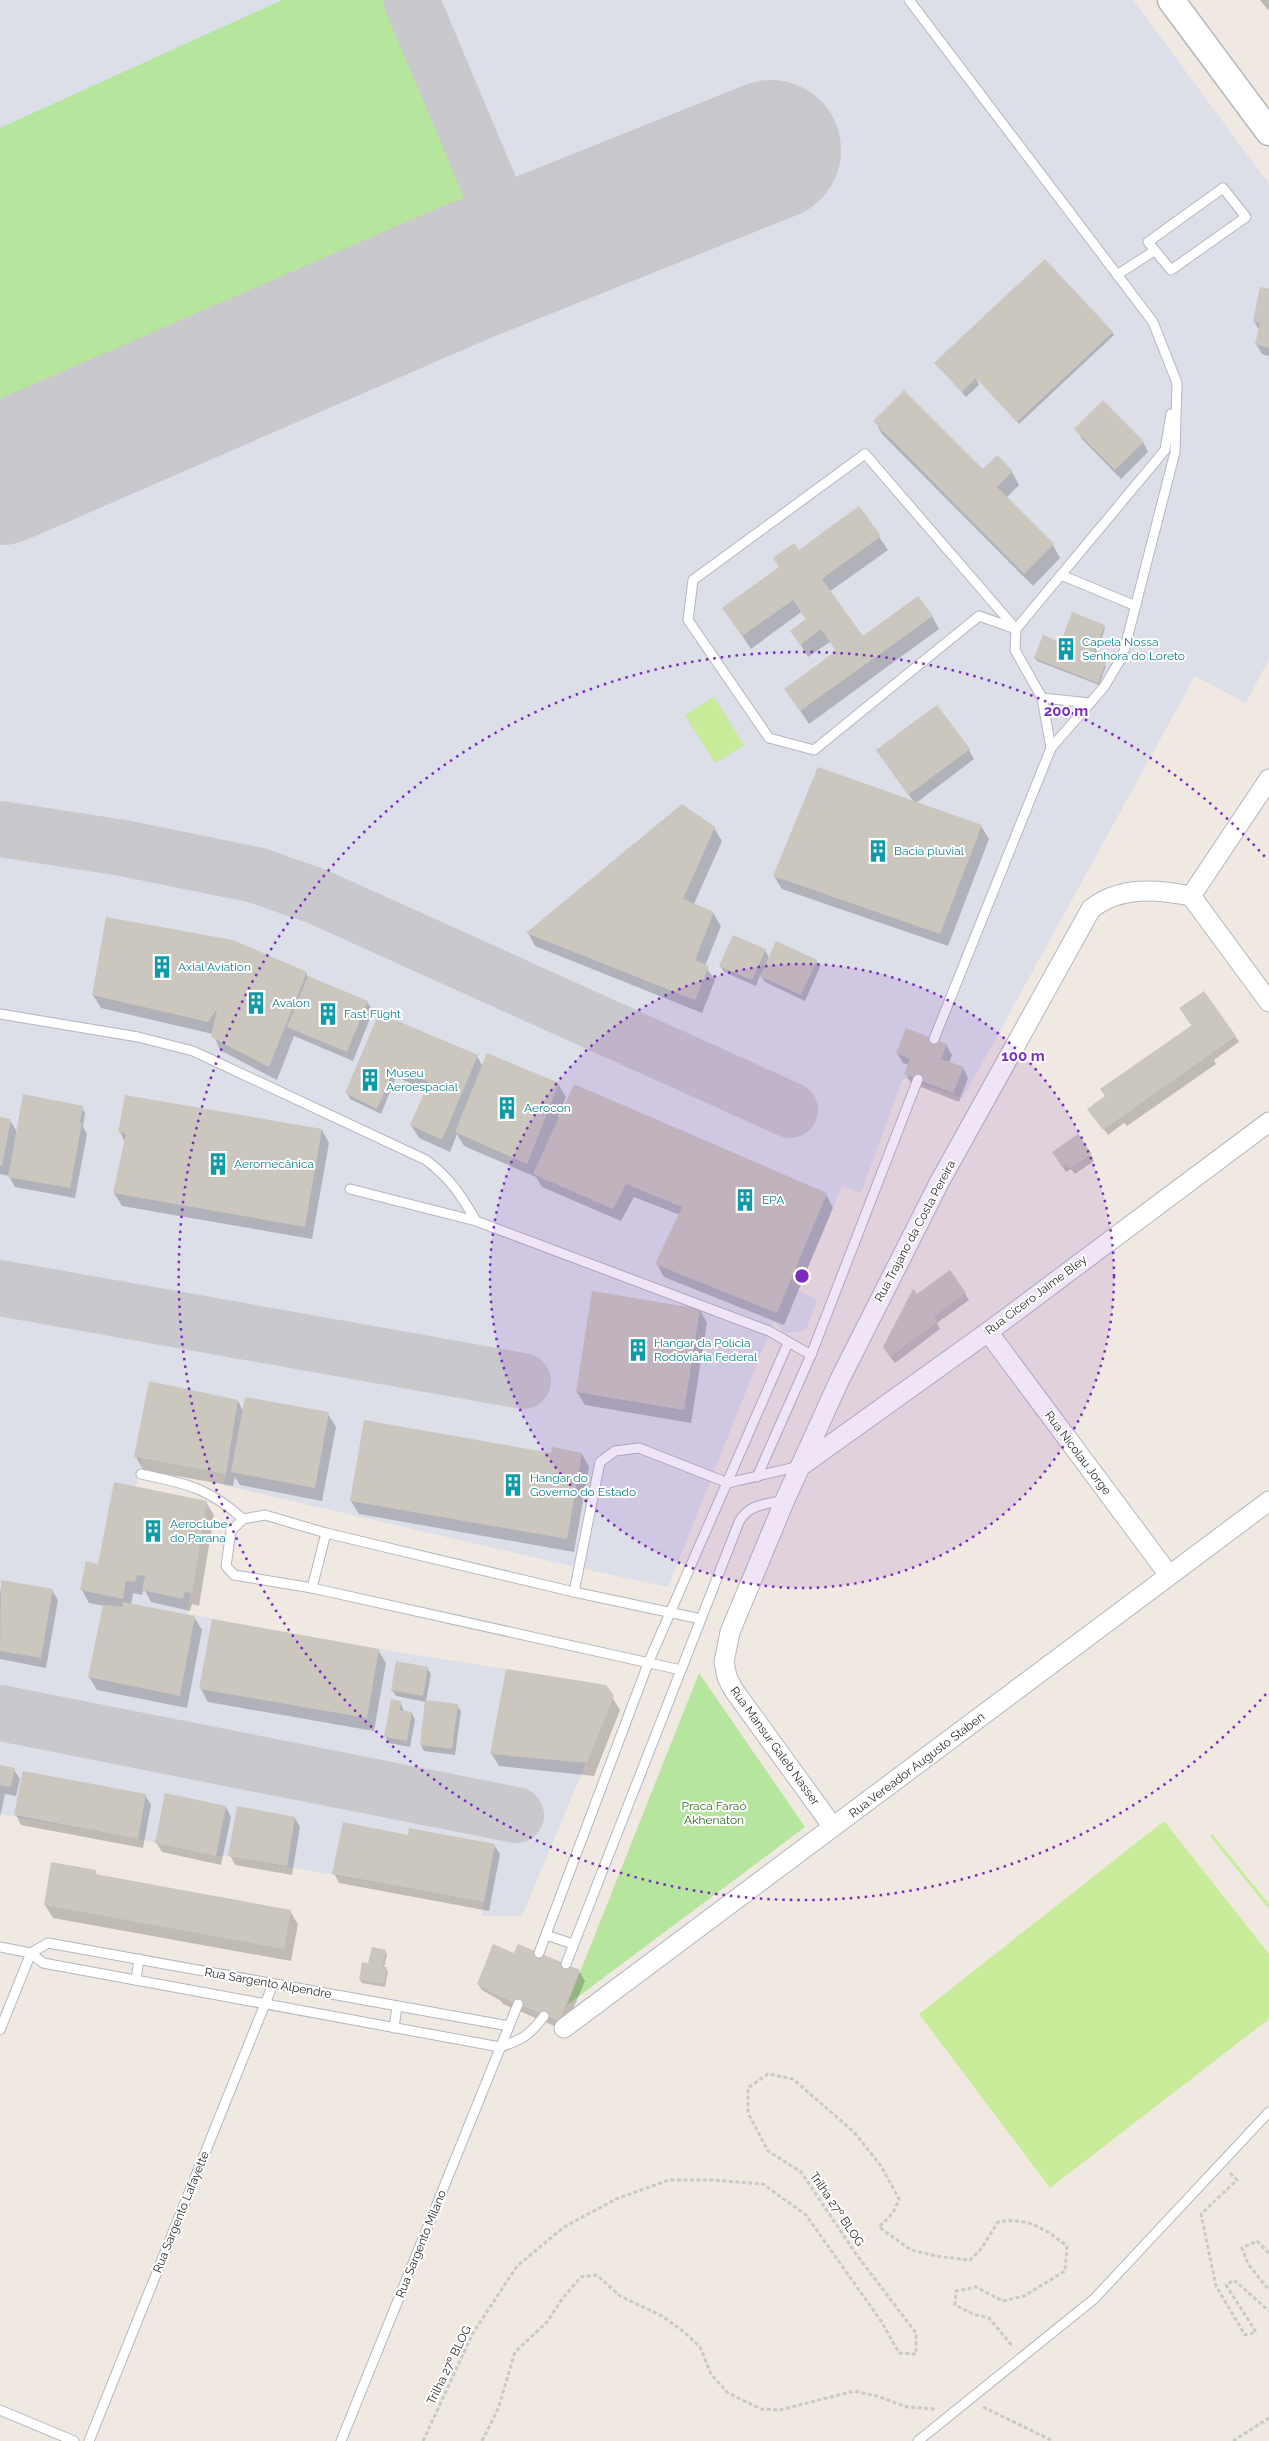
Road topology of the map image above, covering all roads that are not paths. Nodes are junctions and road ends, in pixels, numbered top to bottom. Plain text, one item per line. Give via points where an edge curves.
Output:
1 (909, 0) edge
2 (1171, 0) edge
3 (1269, 132) edge
4 (1154, 251) junction
5 (1117, 275) junction
6 (1177, 383) junction
7 (1061, 575) junction
8 (1136, 606) junction
9 (1016, 629) junction
10 (1042, 698) junction
11 (1090, 703) junction
12 (1051, 748) junction
13 (1269, 779) edge
14 (1191, 896) junction
15 (1269, 1002) edge
16 (0, 1014) edge
17 (934, 1039) dead end
18 (918, 1079) dead end
19 (1269, 1122) edge
20 (350, 1189) dead end
21 (476, 1221) junction
22 (988, 1332) junction
23 (788, 1344) junction
24 (811, 1355) junction
25 (801, 1466) junction
26 (142, 1474) dead end
27 (757, 1477) junction
28 (728, 1483) junction
29 (785, 1500) junction
30 (1269, 1501) edge
31 (243, 1519) junction
32 (326, 1533) junction
33 (1169, 1575) junction
34 (312, 1588) junction
35 (574, 1592) junction
36 (670, 1613) junction
37 (701, 1619) junction
38 (649, 1661) junction
39 (724, 1662) joint
40 (682, 1670) junction
41 (834, 1827) junction
42 (546, 1935) junction
43 (573, 1944) junction
44 (0, 1947) edge
45 (31, 1953) junction
46 (539, 1953) dead end
47 (139, 1959) junction
48 (566, 1964) dead end
49 (136, 1980) junction
50 (273, 1984) junction
51 (264, 2004) junction
52 (518, 2004) dead end
53 (398, 2006) junction
54 (544, 2016) dead end
55 (509, 2026) junction
56 (394, 2028) junction
57 (564, 2028) dead end
58 (0, 2030) edge
59 (500, 2047) junction
60 (1269, 2112) edge
61 (0, 2410) edge
62 (74, 2441) edge
63 (89, 2441) edge
64 (341, 2441) edge
65 (918, 2441) edge

1 - 5 lane
2 - 3 main road
4 - 4 lane via 1148,242 1223,188 1246,217 1171,270
4 - 5 lane
5 - 6 lane via 1153,322
6 - 7 lane via 1165,450
6 - 8 lane via 1175,452
7 - 8 lane
7 - 9 lane
8 - 11 lane via 1123,655
9 - 9 lane via 866,454 693,580 688,620 768,738 814,750 979,616
9 - 10 lane via 1015,650
10 - 11 lane
10 - 12 lane
11 - 12 lane
12 - 17 lane
13 - 14 street
14 - 15 street
14 - 25 street, Rua Trajano da Costa Pereira via 1165,890 1140,890 1102,900 1091,909 903,1251
16 - 21 lane via 138,1037 192,1051 426,1160 455,1185
18 - 24 lane
19 - 22 street, Rua Cícero Jaime Bley
20 - 21 lane
21 - 23 lane via 769,1331
22 - 25 street, Rua Cícero Jaime Bley
22 - 33 street, Rua Nicolau Jorge
23 - 24 lane
23 - 28 lane
24 - 27 lane
25 - 27 lane
25 - 29 street, Rua Trajano da Costa Pereira
26 - 31 lane via 194,1486 223,1502
27 - 28 lane
28 - 35 lane via 639,1448 615,1451 600,1462
28 - 36 lane
29 - 37 lane via 750,1508 743,1514
29 - 39 street, Rua Trajano da Costa Pereira via 730,1632
30 - 33 street, Rua Vereador Augusto Staben
31 - 32 lane via 265,1515
31 - 34 lane via 231,1530 226,1566 234,1575
32 - 34 lane
32 - 35 lane
33 - 41 street, Rua Vereador Augusto Staben
34 - 38 lane
35 - 36 lane
36 - 37 lane
36 - 38 lane
37 - 40 lane
38 - 40 lane
38 - 42 lane
39 - 41 street, Rua Mansur Galeb Nasser via 733,1689
40 - 43 lane
41 - 57 street, Rua Vereador Augusto Staben
42 - 43 lane
42 - 46 lane
43 - 48 lane
44 - 45 lane, Rua Sargento Alpendre
45 - 47 lane, Rua Sargento Alpendre via 48,1943
45 - 49 lane, Rua Sargento Alpendre via 43,1963
45 - 58 lane
47 - 49 lane
47 - 50 lane, Rua Sargento Alpendre
49 - 51 lane, Rua Sargento Alpendre
50 - 51 lane, Rua Sargento Lafayette
50 - 53 lane, Rua Sargento Alpendre
51 - 56 lane, Rua Sargento Alpendre
51 - 63 lane, Rua Sargento Lafayette
52 - 55 lane, Rua Sargento Milano
53 - 55 lane, Rua Sargento Alpendre
53 - 56 lane
54 - 59 lane via 532,2032 518,2042
55 - 59 lane, Rua Sargento Milano
56 - 59 lane, Rua Sargento Alpendre
59 - 64 lane, Rua Sargento Milano
60 - 65 lane via 1094,2299
61 - 62 lane

